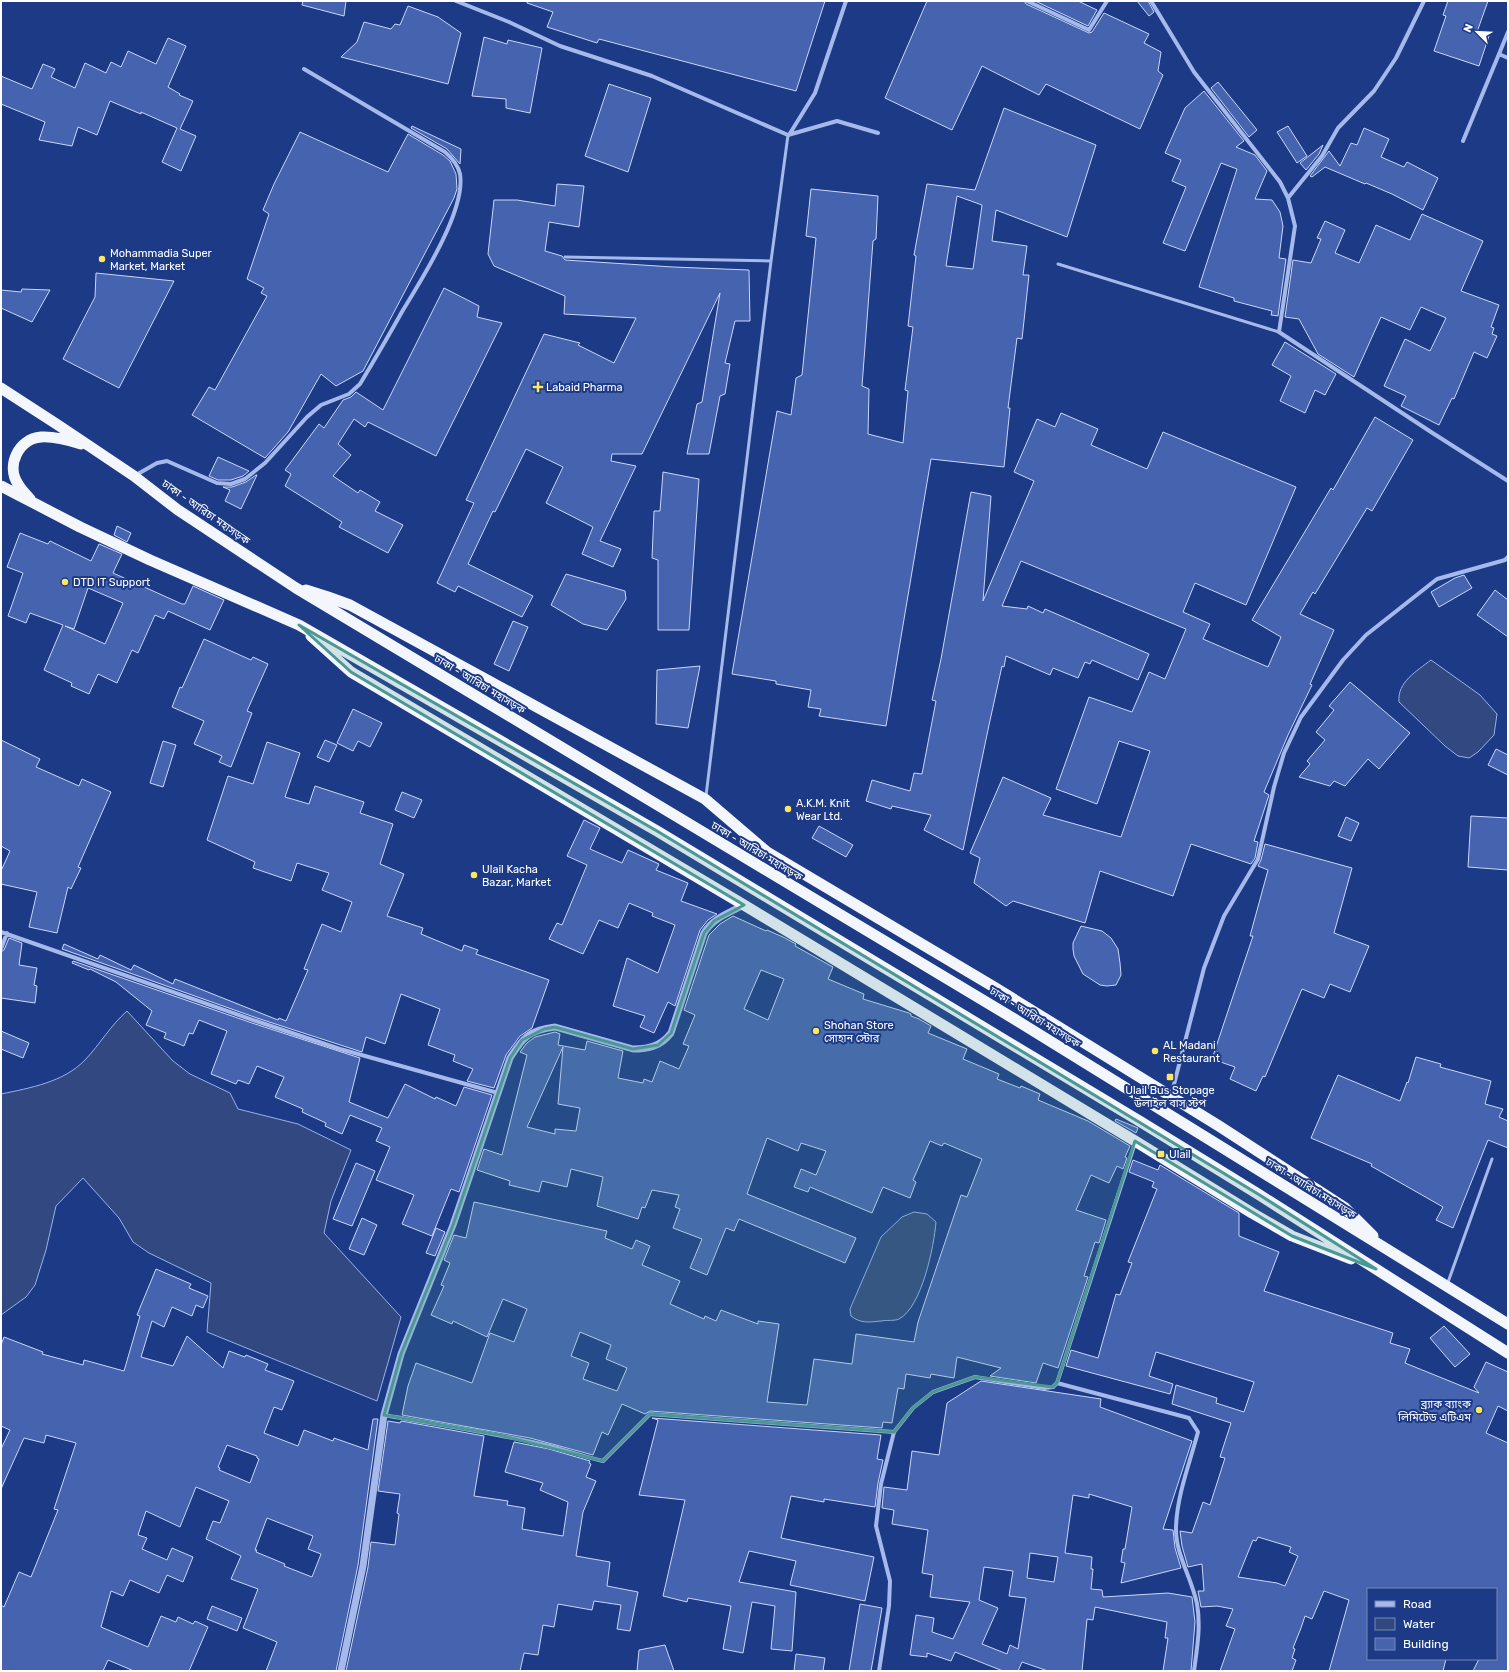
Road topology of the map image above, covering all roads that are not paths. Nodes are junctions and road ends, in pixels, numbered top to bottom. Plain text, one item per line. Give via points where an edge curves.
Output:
1 (456, 1) edge
2 (846, 1) edge
3 (1027, 1) edge
4 (1107, 1) edge
5 (1151, 1) edge
6 (1424, 1) edge
7 (1508, 32) edge
8 (1499, 54) junction
9 (1508, 58) edge
10 (304, 69) dead end
11 (878, 133) dead end
12 (788, 135) junction
13 (1463, 141) dead end
14 (1288, 198) junction
15 (565, 257) dead end
16 (771, 261) junction
17 (1058, 264) dead end
18 (1279, 332) junction
19 (1, 388) edge
20 (89, 446) junction
21 (134, 476) junction
22 (1508, 481) edge
23 (1, 486) edge
24 (33, 503) junction
25 (1508, 557) edge
26 (296, 588) junction
27 (299, 625) junction
28 (705, 799) junction
29 (744, 905) junction
30 (1, 932) edge
31 (6, 933) junction
32 (1, 949) edge
33 (498, 1093) junction
34 (1171, 1096) junction
35 (1136, 1141) junction
36 (1492, 1159) dead end
37 (1387, 1250) junction
38 (1376, 1269) junction
39 (1446, 1286) junction
40 (1508, 1324) edge
41 (1508, 1353) edge
42 (1058, 1383) junction
43 (384, 1415) junction
44 (894, 1432) junction
45 (341, 1671) edge
46 (879, 1671) edge
47 (1194, 1671) edge

1 - 12 street via 560,46 652,76
2 - 12 street via 815,93
3 - 4 street via 1089,30
5 - 14 street via 1194,72 1280,182
6 - 14 street via 1396,58 1374,91 1338,128 1322,156
7 - 8 street
8 - 9 street
8 - 13 street
10 - 21 street via 445,152 455,161 460,174 460,190 454,214 442,243 360,384 349,394 321,406 307,417 265,463 245,479 231,484 218,483 167,461 157,463
11 - 12 street via 837,121
12 - 16 lane
14 - 18 street via 1295,226
15 - 16 lane
16 - 28 lane
17 - 18 lane
18 - 22 street
19 - 20 highway, ঢাকা - আরিচা মহাসড়ক
20 - 21 highway, ঢাকা - আরিচা মহাসড়ক
20 - 24 highway via 57,438 40,437 25,442 16,454 13,467 17,484
21 - 26 highway, ঢাকা - আরিচা মহাসড়ক via 178,510
23 - 24 highway
24 - 27 highway via 150,560
25 - 34 street via 1437,579 1366,635 1343,660 1301,717 1284,753 1258,859 1224,916 1204,968
26 - 28 highway via 350,605
26 - 37 highway, ঢাকা - আরিচা মহাসড়ক via 1011,1017
27 - 29 highway via 351,672
27 - 38 highway via 664,835 1245,1186
28 - 34 highway via 767,852
29 - 33 street via 714,921 704,933 671,1033 666,1040 651,1048 634,1049 555,1027 544,1029 522,1040 510,1058
29 - 35 highway
30 - 31 street
31 - 32 street
31 - 33 street via 333,1047
33 - 43 street via 453,1225 400,1354
34 - 37 highway via 1344,1207
35 - 38 highway via 1292,1236
35 - 42 street
36 - 39 lane
37 - 39 highway, ঢাকা - আরিচা মহাসড়ক
38 - 41 highway
39 - 40 highway, ঢাকা - আরিচা মহাসড়ক
42 - 44 street via 1053,1387 1044,1388 975,1377 933,1392 913,1408
42 - 47 street via 1190,1418 1198,1432 1181,1492 1176,1528 1179,1548 1196,1603 1199,1628
43 - 44 street via 499,1435 603,1461 650,1414
43 - 45 street via 363,1566
44 - 46 street via 881,1484 876,1526 890,1581 890,1606

